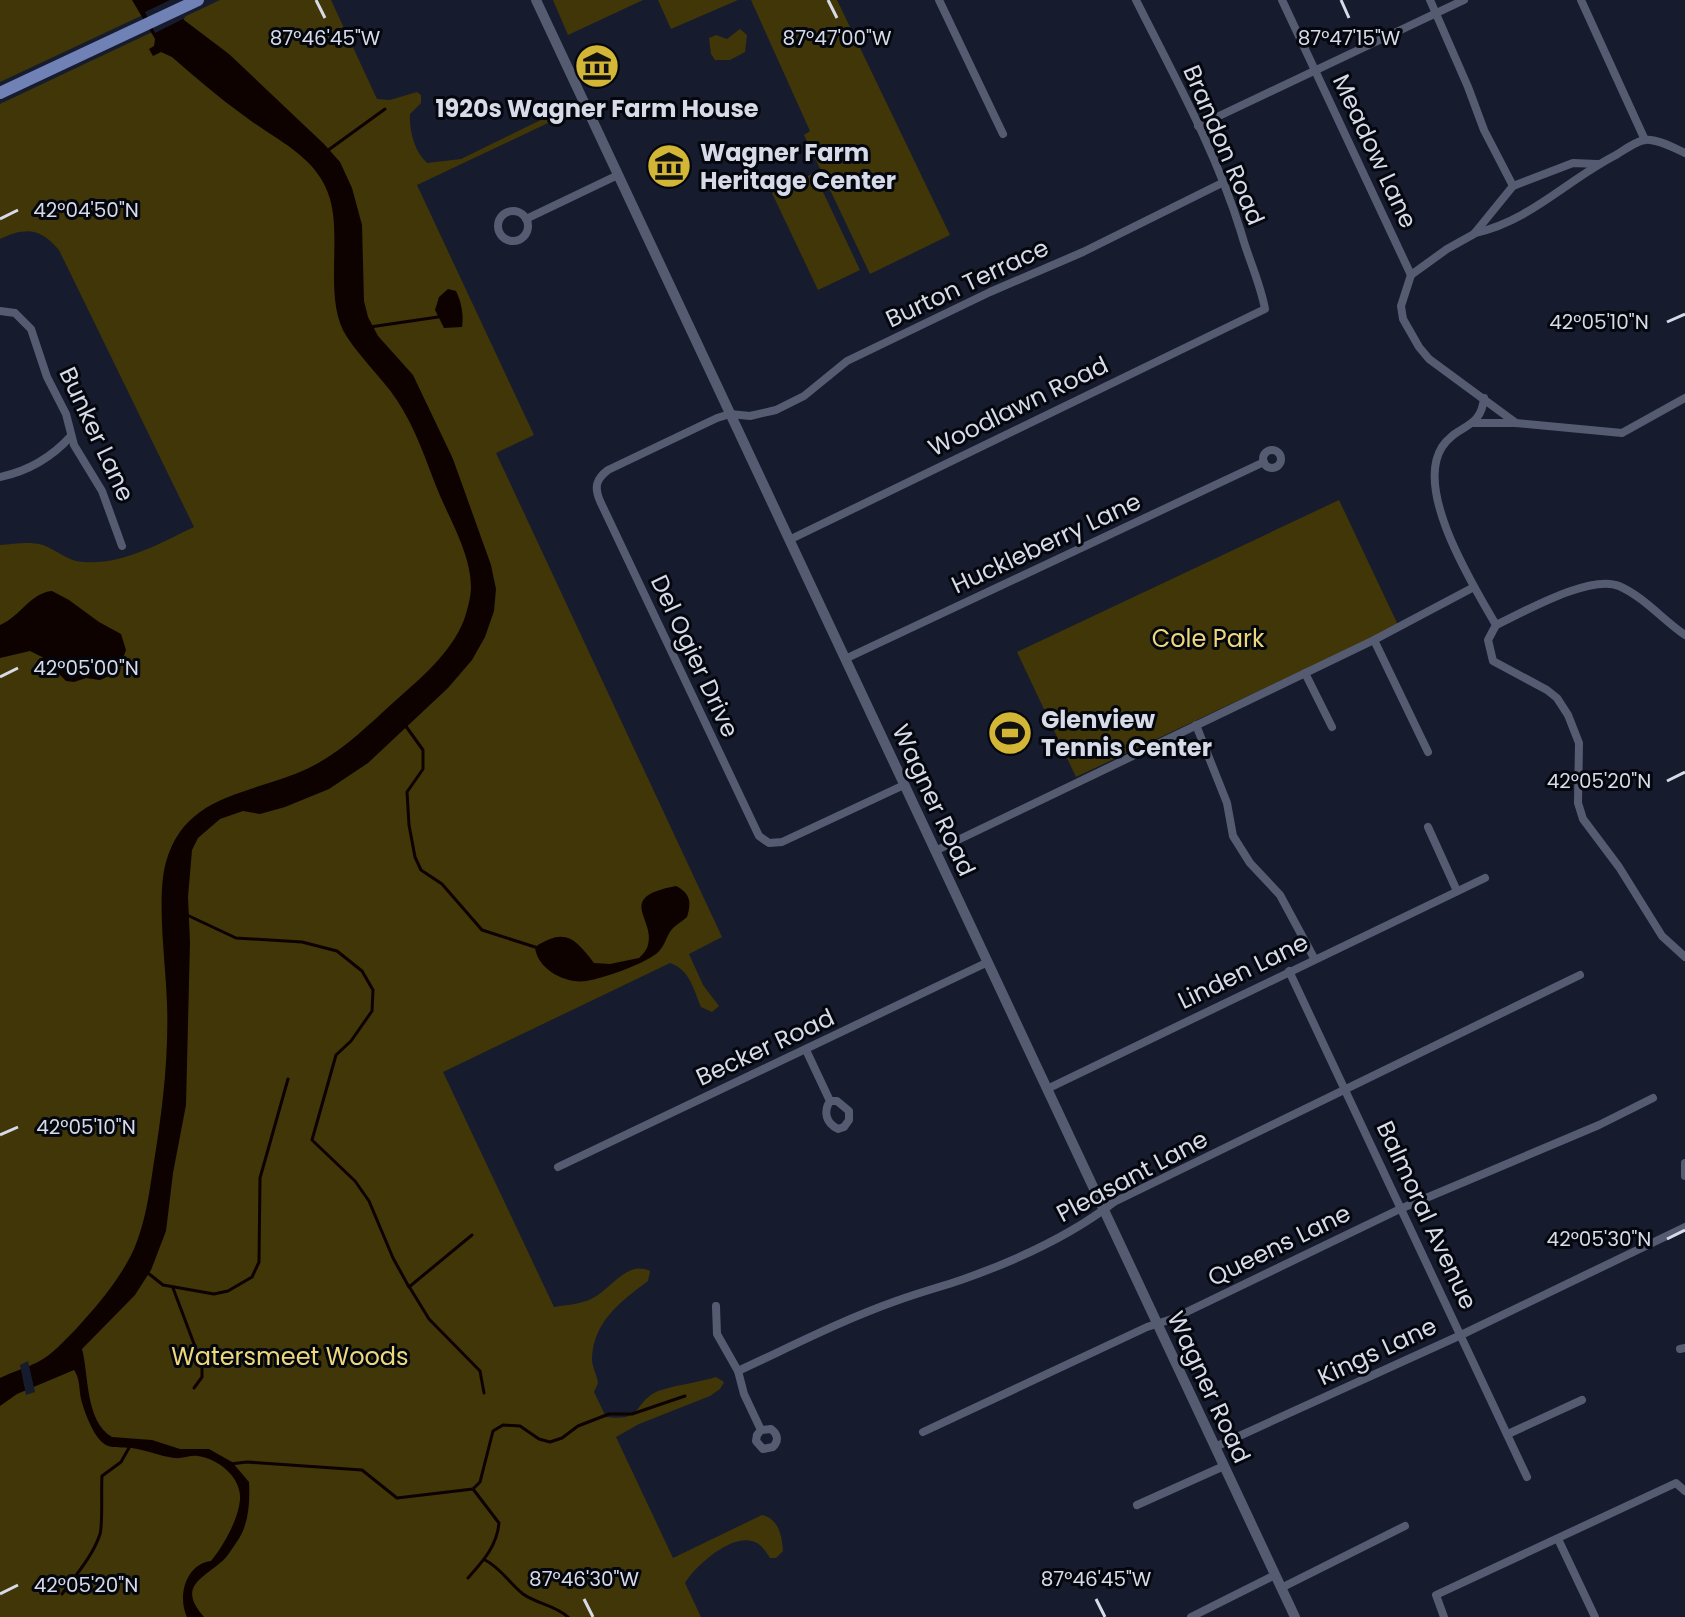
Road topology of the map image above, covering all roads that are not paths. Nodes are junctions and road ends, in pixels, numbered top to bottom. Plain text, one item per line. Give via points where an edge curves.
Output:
1 (198, 0) edge
2 (536, 0) edge
3 (939, 0) edge
4 (1136, 0) edge
5 (1282, 0) edge
6 (1430, 0) edge
7 (1464, 0) edge
8 (1581, 0) edge
9 (1436, 13) junction
10 (1315, 72) junction
11 (0, 93) edge
12 (1198, 126) junction
13 (1003, 134) dead end
14 (1645, 140) junction
15 (1685, 153) edge
16 (1597, 164) junction
17 (618, 175) junction
18 (1224, 182) junction
19 (1513, 186) junction
20 (526, 219) dead end
21 (1474, 234) junction
22 (1411, 275) junction
23 (1265, 309) joint
24 (0, 311) edge
25 (1484, 398) junction
26 (1685, 398) edge
27 (730, 414) junction
28 (1473, 423) junction
29 (1516, 423) junction
30 (71, 436) junction
31 (1264, 462) dead end
32 (0, 477) edge
33 (789, 540) junction
34 (122, 546) dead end
35 (1474, 587) junction
36 (1496, 625) junction
37 (1685, 635) edge
38 (1374, 640) junction
39 (845, 659) junction
40 (1305, 673) junction
41 (1196, 725) junction
42 (1332, 727) dead end
43 (1428, 752) dead end
44 (904, 785) junction
45 (1428, 827) dead end
46 (935, 851) junction
47 (1485, 878) dead end
48 (1457, 891) junction
49 (1685, 957) edge
50 (1314, 958) junction
51 (988, 962) junction
52 (1289, 971) junction
53 (1580, 975) dead end
54 (806, 1050) junction
55 (1047, 1089) junction
56 (1347, 1091) junction
57 (1653, 1098) dead end
58 (830, 1101) dead end
59 (1685, 1163) edge
60 (558, 1167) dead end
61 (1684, 1175) edge
62 (1400, 1209) junction
63 (1104, 1210) junction
64 (1685, 1227) edge
65 (716, 1306) dead end
66 (1157, 1324) junction
67 (1461, 1335) junction
68 (738, 1371) junction
69 (1582, 1400) dead end
70 (761, 1430) dead end
71 (923, 1432) dead end
72 (1508, 1434) junction
73 (1215, 1447) junction
74 (1224, 1466) junction
75 (1527, 1477) dead end
76 (1685, 1491) edge
77 (1137, 1505) dead end
78 (1405, 1526) dead end
79 (1558, 1539) junction
80 (1275, 1575) junction
81 (1281, 1588) junction
82 (1191, 1617) edge
83 (1295, 1617) edge
84 (1444, 1617) edge
85 (1595, 1617) edge

1 - 11 main road
2 - 17 street, Wagner Road
3 - 13 street
4 - 12 street, Brandon Road
5 - 10 street, Meadow Lane
6 - 9 street
7 - 9 street
8 - 14 street
9 - 10 street
9 - 19 street
10 - 12 street
10 - 22 street, Meadow Lane
12 - 18 street, Brandon Road
14 - 15 street
14 - 16 street
16 - 19 street via 1573,163
16 - 21 street via 1528,213
17 - 20 street
17 - 27 street, Wagner Road
18 - 23 street, Brandon Road
18 - 27 street, Burton Terrace via 847,361 804,396 776,410
19 - 21 street
21 - 22 street
22 - 25 street via 1401,306 1410,334 1429,359
23 - 33 street, Woodlawn Road
24 - 30 street, Bunker Lane via 15,313 31,329
25 - 28 street via 1481,415
25 - 29 street
26 - 29 street via 1622,433
27 - 33 street, Wagner Road
27 - 44 street, Del Ogier Drive via 608,470 596,487 754,830 764,841 782,842
28 - 29 street
28 - 35 street via 1444,444 1434,474 1439,508
30 - 32 street via 34,466
30 - 34 street, Bunker Lane via 102,491
31 - 39 street, Huckleberry Lane
33 - 39 street, Wagner Road
35 - 36 street
35 - 38 street
36 - 37 street via 1574,591 1610,583
36 - 49 street via 1488,640 1493,661 1557,698 1579,743 1578,803 1583,819 1662,936
38 - 40 street
38 - 43 street
39 - 44 street, Wagner Road
40 - 41 street
40 - 42 street
41 - 46 street
41 - 50 street via 1227,803 1233,836 1280,895
44 - 46 street, Wagner Road
45 - 48 street
46 - 51 street, Wagner Road
47 - 48 street, Linden Lane
48 - 50 street, Linden Lane
50 - 52 street, Linden Lane
51 - 54 street, Becker Road
51 - 55 street, Wagner Road
52 - 55 street, Linden Lane
52 - 56 street, Balmoral Avenue
53 - 56 street, Pleasant Lane
54 - 58 street
54 - 60 street, Becker Road
55 - 63 street, Wagner Road
56 - 62 street, Balmoral Avenue
56 - 63 street, Pleasant Lane
57 - 62 street, Queens Lane
59 - 61 street
62 - 66 street, Queens Lane
62 - 67 street, Balmoral Avenue
63 - 66 street, Wagner Road
63 - 68 street, Pleasant Lane via 1019,1257 895,1301
64 - 67 street, Kings Lane
65 - 68 street via 717,1334
66 - 71 street, Queens Lane
66 - 73 street, Wagner Road
67 - 72 street, Balmoral Avenue
67 - 73 street, Kings Lane
68 - 70 street
69 - 72 street
72 - 75 street, Balmoral Avenue
73 - 74 street, Wagner Road
74 - 77 street
74 - 80 street, Wagner Road
76 - 79 street via 1676,1483
78 - 81 street
79 - 84 street via 1436,1595
79 - 85 street
80 - 81 street, Wagner Road
80 - 82 street
81 - 83 street, Wagner Road

